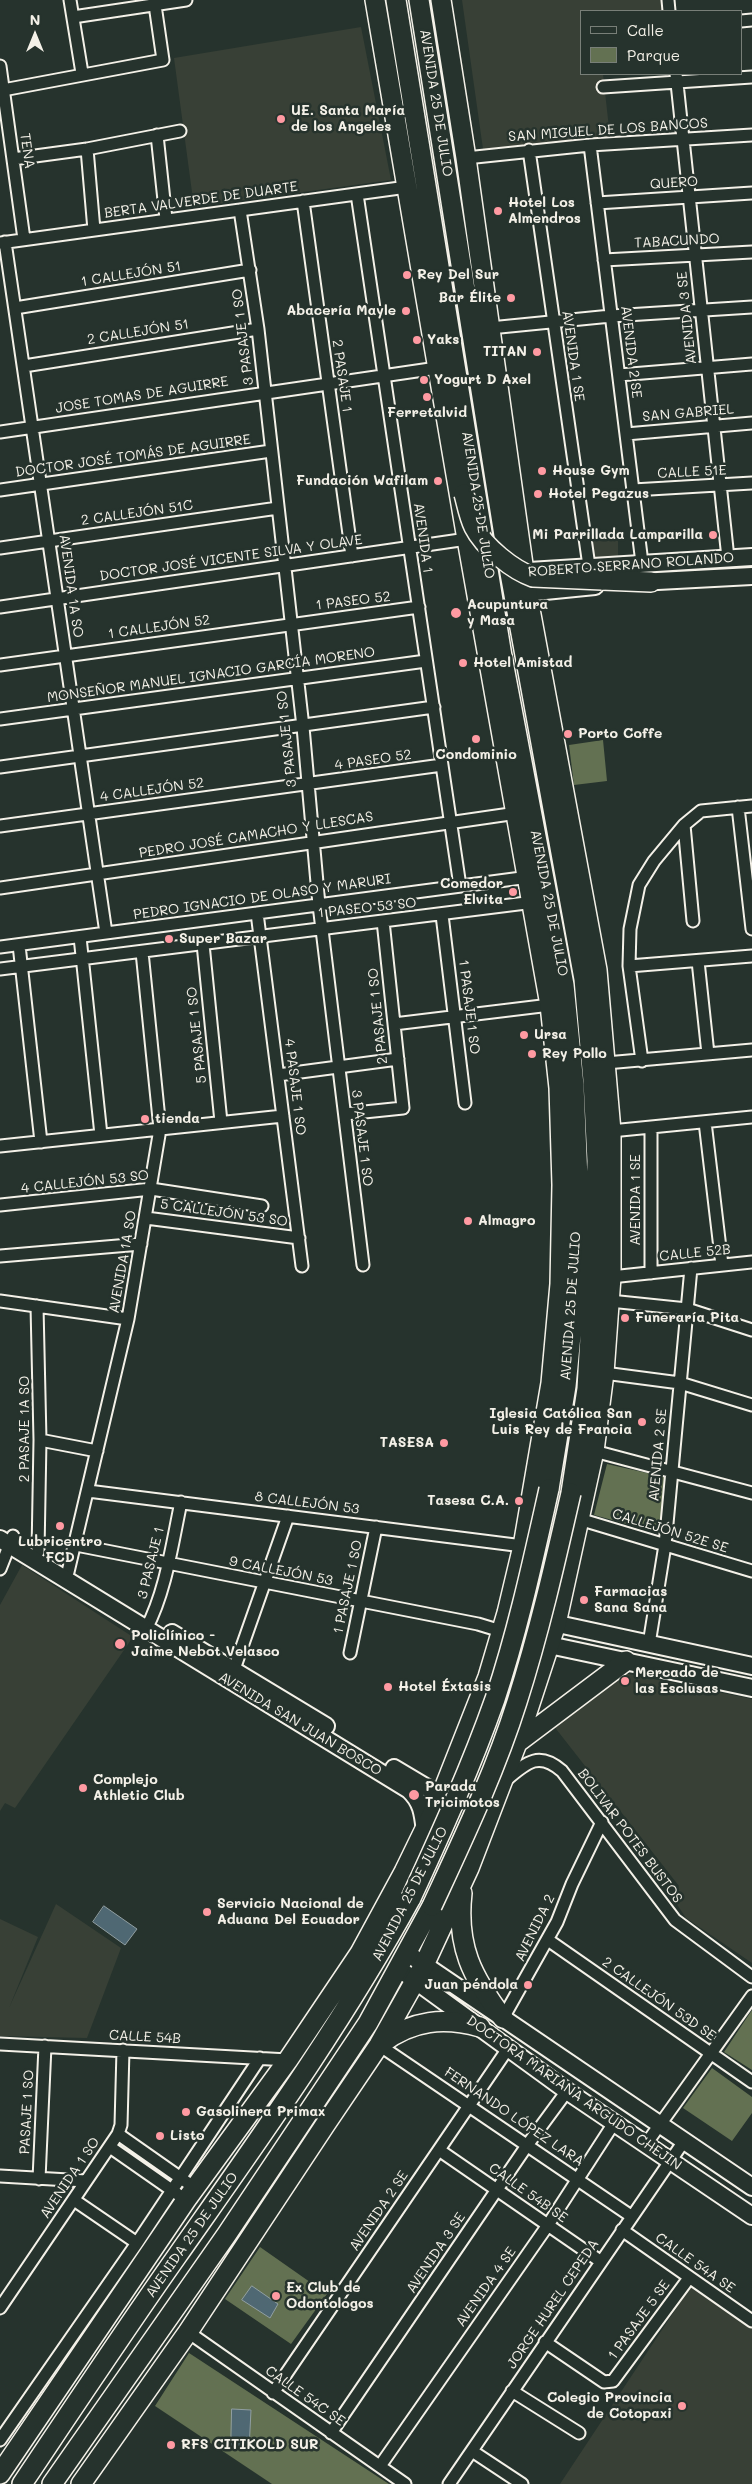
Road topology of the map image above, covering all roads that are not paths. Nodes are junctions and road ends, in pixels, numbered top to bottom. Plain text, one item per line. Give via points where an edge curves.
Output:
1 (70, 0) edge
2 (186, 0) edge
3 (375, 0) edge
4 (396, 0) edge
5 (419, 0) edge
6 (441, 0) edge
7 (146, 4) edge
8 (73, 17) junction
9 (425, 34) junction
10 (402, 36) junction
11 (0, 66) edge
12 (82, 74) junction
13 (752, 77) edge
14 (676, 78) edge
15 (603, 87) dead end
16 (3, 90) junction
17 (180, 130) dead end
18 (157, 135) junction
19 (752, 135) edge
20 (442, 137) junction
21 (683, 139) junction
22 (420, 140) junction
23 (590, 145) junction
24 (87, 149) junction
25 (529, 150) junction
26 (466, 158) junction
27 (13, 160) junction
28 (407, 187) junction
29 (752, 193) edge
30 (357, 194) junction
31 (689, 197) junction
32 (303, 201) junction
33 (597, 203) junction
34 (240, 210) junction
35 (166, 219) junction
36 (94, 230) junction
37 (24, 239) junction
38 (3, 243) edge
39 (752, 252) edge
40 (695, 255) junction
41 (604, 260) junction
42 (250, 270) junction
43 (752, 307) edge
44 (16, 308) junction
45 (702, 311) junction
46 (611, 316) junction
47 (553, 321) junction
48 (449, 324) junction
49 (431, 327) junction
50 (490, 328) junction
51 (258, 329) junction
52 (752, 364) edge
53 (24, 366) junction
54 (708, 367) junction
55 (437, 368) junction
56 (384, 375) junction
57 (618, 375) junction
58 (328, 384) junction
59 (265, 392) junction
60 (752, 423) edge
61 (714, 426) junction
62 (32, 427) junction
63 (0, 432) edge
64 (626, 434) junction
65 (271, 452) junction
66 (454, 463) junction
67 (752, 483) edge
68 (40, 484) junction
69 (720, 485) junction
70 (0, 490) edge
71 (633, 490) junction
72 (278, 508) junction
73 (467, 539) junction
74 (49, 541) junction
75 (0, 548) edge
76 (410, 548) junction
77 (352, 556) junction
78 (752, 557) edge
79 (728, 558) junction
80 (642, 563) junction
81 (284, 566) junction
82 (590, 566) junction
83 (516, 572) junction
84 (752, 576) edge
85 (651, 582) junction
86 (520, 593) junction
87 (58, 598) junction
88 (0, 607) edge
89 (418, 608) junction
90 (292, 624) junction
91 (66, 656) junction
92 (426, 661) junction
93 (0, 665) edge
94 (296, 679) junction
95 (434, 707) junction
96 (74, 709) junction
97 (0, 719) edge
98 (303, 727) junction
99 (80, 755) junction
100 (442, 765) junction
101 (0, 767) edge
102 (308, 784) junction
103 (752, 806) edge
104 (738, 807) junction
105 (517, 813) junction
106 (89, 814) junction
107 (451, 822) junction
108 (684, 825) junction
109 (0, 826) edge
110 (313, 841) junction
111 (98, 874) junction
112 (529, 877) junction
113 (460, 886) junction
114 (0, 888) edge
115 (534, 902) junction
116 (319, 905) junction
117 (257, 913) junction
118 (442, 915) junction
119 (383, 921) junction
120 (693, 921) dead end
121 (322, 928) junction
122 (752, 929) edge
123 (106, 933) junction
124 (260, 936) junction
125 (80, 937) junction
126 (204, 944) junction
127 (19, 945) junction
128 (0, 947) edge
129 (142, 952) junction
130 (752, 956) edge
131 (81, 959) junction
132 (698, 961) junction
133 (21, 966) junction
134 (629, 966) junction
135 (0, 969) edge
136 (550, 1005) junction
137 (455, 1016) junction
138 (394, 1024) junction
139 (752, 1050) edge
140 (708, 1054) junction
141 (398, 1059) junction
142 (642, 1060) junction
143 (606, 1063) junction
144 (338, 1067) junction
145 (278, 1075) junction
146 (465, 1103) dead end
147 (345, 1114) junction
148 (283, 1116) junction
149 (752, 1117) edge
150 (221, 1122) junction
151 (705, 1122) junction
152 (651, 1128) junction
153 (160, 1129) junction
154 (611, 1131) junction
155 (101, 1135) junction
156 (41, 1142) junction
157 (0, 1146) edge
158 (597, 1161) junction
159 (152, 1189) junction
160 (0, 1205) edge
161 (262, 1206) dead end
162 (611, 1206) junction
163 (146, 1218) junction
164 (299, 1238) junction
165 (141, 1244) junction
166 (0, 1256) edge
167 (752, 1262) edge
168 (363, 1265) dead end
169 (722, 1265) junction
170 (302, 1266) dead end
171 (691, 1268) junction
172 (652, 1273) junction
173 (611, 1278) junction
174 (0, 1301) edge
175 (610, 1301) junction
176 (37, 1306) junction
177 (687, 1309) junction
178 (128, 1319) junction
179 (752, 1330) edge
180 (604, 1373) junction
181 (680, 1383) junction
182 (752, 1405) edge
183 (40, 1440) junction
184 (97, 1451) junction
185 (594, 1452) junction
186 (672, 1472) junction
187 (88, 1491) junction
188 (752, 1493) edge
189 (181, 1502) junction
190 (288, 1516) junction
191 (579, 1519) junction
192 (376, 1527) junction
193 (6, 1537) edge
194 (76, 1545) junction
195 (665, 1545) junction
196 (522, 1546) junction
197 (38, 1552) junction
198 (168, 1564) junction
199 (0, 1569) edge
200 (752, 1571) edge
201 (68, 1572) junction
202 (265, 1583) junction
203 (512, 1592) junction
204 (361, 1601) junction
205 (126, 1611) junction
206 (558, 1615) junction
207 (504, 1622) junction
208 (148, 1625) junction
209 (480, 1625) junction
210 (649, 1644) junction
211 (549, 1645) junction
212 (350, 1653) dead end
213 (494, 1656) junction
214 (626, 1661) junction
215 (752, 1666) edge
216 (541, 1670) junction
217 (232, 1675) junction
218 (752, 1688) edge
219 (517, 1743) junction
220 (357, 1752) junction
221 (504, 1781) junction
222 (441, 1796) junction
223 (602, 1822) junction
224 (425, 1832) junction
225 (469, 1868) junction
226 (404, 1872) junction
227 (548, 1940) junction
228 (402, 1960) junction
229 (375, 1964) junction
230 (752, 1977) edge
231 (416, 1979) junction
232 (752, 1996) edge
233 (504, 2018) junction
234 (368, 2023) junction
235 (480, 2027) junction
236 (0, 2044) edge
237 (379, 2045) junction
238 (45, 2046) junction
239 (509, 2047) junction
240 (122, 2050) junction
241 (711, 2054) junction
242 (260, 2058) junction
243 (288, 2060) junction
244 (752, 2082) edge
245 (567, 2090) junction
246 (470, 2105) junction
247 (614, 2123) junction
248 (661, 2125) junction
249 (118, 2134) junction
250 (684, 2141) junction
251 (528, 2144) junction
252 (646, 2144) junction
253 (110, 2147) junction
254 (439, 2150) junction
255 (669, 2161) junction
256 (0, 2176) edge
257 (179, 2177) junction
258 (39, 2178) junction
259 (578, 2179) junction
260 (86, 2181) junction
261 (751, 2184) edge
262 (498, 2190) junction
263 (184, 2192) junction
264 (74, 2200) junction
265 (631, 2216) junction
266 (752, 2216) edge
267 (174, 2220) junction
268 (548, 2224) junction
269 (622, 2230) junction
270 (227, 2234) junction
271 (137, 2243) junction
272 (600, 2262) junction
273 (689, 2278) junction
274 (145, 2301) junction
275 (0, 2308) edge
276 (752, 2320) edge
277 (188, 2332) junction
278 (545, 2342) junction
279 (512, 2392) junction
280 (273, 2393) junction
281 (331, 2433) junction
282 (579, 2433) dead end
283 (1, 2437) edge
284 (472, 2451) junction
285 (7, 2458) edge
286 (380, 2466) junction
287 (22, 2484) edge
288 (52, 2484) edge
289 (81, 2484) edge
290 (405, 2484) edge
291 (449, 2484) edge
292 (522, 2484) edge

1 - 8 street
2 - 7 street
3 - 28 main road, AVENIDA 25 DE JULIO
4 - 10 main road, AVENIDA 25 DE JULIO
5 - 9 main road, AVENIDA 25 DE JULIO
6 - 26 main road, AVENIDA 25 DE JULIO
7 - 8 street
7 - 12 street via 163,60
8 - 12 street
9 - 10 main road via 415,40
9 - 20 main road, AVENIDA 25 DE JULIO
10 - 22 main road, AVENIDA 25 DE JULIO
11 - 16 street, TENA
12 - 16 street
13 - 14 street
14 - 15 street
14 - 21 street, AVENIDA 3 SE
16 - 27 street, TENA
17 - 18 street
18 - 24 street
18 - 35 street
19 - 21 street, SAN MIGUEL DE LOS BANCOS
20 - 22 main road via 430,133
20 - 83 main road, AVENIDA 25 DE JULIO
21 - 23 street, SAN MIGUEL DE LOS BANCOS
21 - 31 street, AVENIDA 3 SE
22 - 48 main road, AVENIDA 25 DE JULIO
23 - 25 street, SAN MIGUEL DE LOS BANCOS
23 - 33 street, AVENIDA 2 SE
24 - 27 street
24 - 36 street
25 - 26 street, SAN MIGUEL DE LOS BANCOS
25 - 47 street, AVENIDA 1 SE
26 - 50 main road, AVENIDA 25 DE JULIO
27 - 37 street, TENA
28 - 30 street, BERTA VALVERDE DE DUARTE
28 - 49 main road, AVENIDA 25 DE JULIO
29 - 31 street, QUERO
30 - 32 street, BERTA VALVERDE DE DUARTE
30 - 56 street, AVENIDA 1
31 - 33 street, QUERO
31 - 40 street, AVENIDA 3 SE
32 - 34 street, BERTA VALVERDE DE DUARTE
32 - 58 street, 2 PASAJE 1
33 - 41 street, AVENIDA 2 SE
34 - 35 street, BERTA VALVERDE DE DUARTE
34 - 42 street, 3 PASAJE 1 SO
35 - 36 street, BERTA VALVERDE DE DUARTE
36 - 37 street, BERTA VALVERDE DE DUARTE
37 - 38 street, BERTA VALVERDE DE DUARTE
38 - 44 street, AVENIDA 1A SO
39 - 40 street, TABACUNDO
40 - 41 street, TABACUNDO
40 - 45 street, AVENIDA 3 SE
41 - 46 street, AVENIDA 2 SE
42 - 44 street, 1 CALLEJÓN 51
42 - 51 street, 3 PASAJE 1 SO
43 - 45 street
44 - 53 street, AVENIDA 1A SO
45 - 46 street
45 - 54 street, AVENIDA 3 SE
46 - 47 street
46 - 57 street, AVENIDA 2 SE
47 - 50 street
47 - 82 street, AVENIDA 1 SE
48 - 49 main road
48 - 229 main road, AVENIDA 25 DE JULIO, bridge via 510,703 564,985 574,1085 578,1179 576,1285 566,1386 549,1489 526,1595 495,1699 456,1800 411,1898
49 - 55 main road, AVENIDA 25 DE JULIO
50 - 83 main road, AVENIDA 25 DE JULIO
51 - 53 street, 2 CALLEJÓN 51
51 - 59 street, 3 PASAJE 1 SO
52 - 54 street
53 - 62 street, AVENIDA 1A SO
54 - 57 street
54 - 61 street, AVENIDA 3 SE
55 - 56 street, JOSE TOMAS DE AGUIRRE
55 - 66 main road, AVENIDA 25 DE JULIO
56 - 58 street, JOSE TOMAS DE AGUIRRE
56 - 76 street, AVENIDA 1
57 - 64 street, AVENIDA 2 SE
58 - 59 street, JOSE TOMAS DE AGUIRRE
58 - 77 street, 2 PASAJE 1
59 - 62 street, JOSE TOMAS DE AGUIRRE
59 - 65 street, 3 PASAJE 1 SO
60 - 61 street, SAN GABRIEL
61 - 64 street, SAN GABRIEL
61 - 69 street, AVENIDA 3 SE
62 - 63 street, JOSE TOMAS DE AGUIRRE
62 - 68 street, AVENIDA 1A SO
64 - 71 street, AVENIDA 2 SE
65 - 68 street, DOCTOR JOSÉ TOMÁS DE AGUIRRE
65 - 72 street, 3 PASAJE 1 SO
66 - 73 main road, AVENIDA 25 DE JULIO
66 - 85 main road, bridge via 480,537 524,573 533,577
67 - 69 street, CALLE 51E
68 - 70 street, DOCTOR JOSÉ TOMÁS DE AGUIRRE
68 - 74 street, AVENIDA 1A SO
69 - 71 street, CALLE 51E
69 - 79 street, AVENIDA 3 SE
71 - 80 street, AVENIDA 2 SE
72 - 74 street, 2 CALLEJÓN 51C
72 - 81 street, 3 PASAJE 1 SO
73 - 76 street, DOCTOR JOSÉ VICENTE SILVA Y OLAVE
73 - 105 main road, AVENIDA 25 DE JULIO
74 - 75 street, 2 CALLEJÓN 51C
74 - 87 street, AVENIDA 1A SO
76 - 77 street, DOCTOR JOSÉ VICENTE SILVA Y OLAVE
76 - 89 street, AVENIDA 1
77 - 81 street, DOCTOR JOSÉ VICENTE SILVA Y OLAVE
78 - 79 main road, ROBERTO SERRANO ROLANDO
79 - 80 main road, ROBERTO SERRANO ROLANDO
80 - 82 main road, ROBERTO SERRANO ROLANDO
81 - 87 street, DOCTOR JOSÉ VICENTE SILVA Y OLAVE
81 - 90 street, 3 PASAJE 1 SO
82 - 83 main road, ROBERTO SERRANO ROLANDO
83 - 86 main road, AVENIDA 25 DE JULIO
84 - 85 main road, ROBERTO SERRANO ROLANDO
85 - 86 main road, ROBERTO SERRANO ROLANDO
86 - 143 main road, AVENIDA 25 DE JULIO via 597,970
86 - 158 main road, AVENIDA 25 DE JULIO via 584,979
87 - 88 street, DOCTOR JOSÉ VICENTE SILVA Y OLAVE
87 - 91 street, AVENIDA 1A SO
89 - 90 street, 1 PASEO 52
89 - 92 street, AVENIDA 1
90 - 91 street, 1 CALLEJÓN 52
90 - 94 street, 3 PASAJE 1 SO
91 - 93 street, 1 CALLEJÓN 52
91 - 96 street, AVENIDA 1A SO
92 - 94 street, MONSEÑOR MANUEL IGNACIO GARCÍA MORENO
92 - 95 street, AVENIDA 1
94 - 96 street, MONSEÑOR MANUEL IGNACIO GARCÍA MORENO
94 - 98 street, 3 PASAJE 1 SO
95 - 98 street
95 - 100 street, AVENIDA 1
96 - 97 street, MONSEÑOR MANUEL IGNACIO GARCÍA MORENO
96 - 99 street, AVENIDA 1A SO
98 - 99 street
98 - 102 street, 3 PASAJE 1 SO
99 - 101 street
99 - 106 street, AVENIDA 1A SO
100 - 102 street, 4 PASEO 52
100 - 107 street, AVENIDA 1
102 - 106 street, 4 CALLEJÓN 52
102 - 110 street, 3 PASAJE 1 SO
103 - 104 street
104 - 108 street via 701,811
104 - 122 street
105 - 107 street, PEDRO JOSÉ CAMACHO Y LLESCAS
105 - 112 main road, AVENIDA 25 DE JULIO
106 - 109 street, 4 CALLEJÓN 52
106 - 111 street, AVENIDA 1A SO
107 - 110 street, PEDRO JOSÉ CAMACHO Y LLESCAS
107 - 113 street, AVENIDA 1
108 - 120 street
108 - 134 street via 639,885 630,928
110 - 111 street, PEDRO JOSÉ CAMACHO Y LLESCAS
110 - 116 street, 3 PASAJE 1 SO
111 - 114 street, PEDRO JOSÉ CAMACHO Y LLESCAS
111 - 123 street, AVENIDA 1A SO
112 - 113 street, PEDRO IGNACIO DE OLASO Y MARURI
112 - 115 main road, AVENIDA 25 DE JULIO
113 - 116 street, PEDRO IGNACIO DE OLASO Y MARURI
115 - 118 street, 1 PASEO 53 SO
115 - 136 main road, AVENIDA 25 DE JULIO
116 - 117 street, PEDRO IGNACIO DE OLASO Y MARURI
116 - 121 street, 3 PASAJE 1 SO
117 - 123 street, PEDRO IGNACIO DE OLASO Y MARURI
117 - 124 street, 4 PASAJE 1 SO
118 - 119 street, 1 PASEO 53 SO
118 - 137 street, 1 PASAJE 1 SO
119 - 121 street, 1 PASEO 53 SO
119 - 138 street, 2 PASAJE 1 SO
121 - 124 street, 1 PASEO 53 SO
121 - 144 street, 3 PASAJE 1 SO
123 - 125 street, PEDRO IGNACIO DE OLASO Y MARURI
124 - 126 street, 1 PASEO 53 SO
124 - 145 street, 4 PASAJE 1 SO
125 - 127 street, PEDRO IGNACIO DE OLASO Y MARURI
125 - 131 street
126 - 129 street, 1 PASEO 53 SO
126 - 150 street, 5 PASAJE 1 SO
127 - 128 street, PEDRO IGNACIO DE OLASO Y MARURI
127 - 133 street
129 - 131 street
129 - 153 street, AVENIDA 1A SO
130 - 132 street
131 - 133 street
131 - 155 street
132 - 134 street
132 - 140 street
133 - 135 street
133 - 156 street
134 - 142 street
136 - 137 street
136 - 196 main road, AVENIDA 25 DE JULIO via 561,1126 560,1284 551,1383
137 - 138 street
137 - 146 street, 1 PASAJE 1 SO
138 - 141 street, 2 PASAJE 1 SO
139 - 140 street
140 - 142 street
141 - 144 street
141 - 147 street, 2 PASAJE 1 SO via 403,1108
142 - 143 street
143 - 154 main road, AVENIDA 25 DE JULIO
144 - 145 street
144 - 147 street, 3 PASAJE 1 SO
145 - 148 street, 4 PASAJE 1 SO
147 - 168 street, 3 PASAJE 1 SO
148 - 150 street
148 - 164 street, 4 PASAJE 1 SO
149 - 151 street
150 - 153 street
151 - 152 street
151 - 169 street
152 - 154 street
152 - 172 street, AVENIDA 1 SE
153 - 155 street
153 - 159 street, AVENIDA 1A SO
154 - 162 main road, AVENIDA 25 DE JULIO
155 - 156 street
156 - 157 street
158 - 162 main road
158 - 228 main road, AVENIDA 25 DE JULIO, bridge via 587,1389 571,1493 547,1599 516,1704 478,1806 432,1906
159 - 160 street, 4 CALLEJÓN 53 SO
159 - 161 street, 4 CALLEJÓN 53 SO
159 - 163 street, AVENIDA 1A SO
162 - 173 main road, AVENIDA 25 DE JULIO
163 - 164 street, 5 CALLEJÓN 53 SO
163 - 165 street, AVENIDA 1A SO
164 - 170 street, 4 PASAJE 1 SO
165 - 166 street
165 - 178 street, AVENIDA 1A SO
167 - 169 street, CALLE 52B
169 - 171 street, CALLE 52B
171 - 172 street, CALLE 52B
171 - 177 street, AVENIDA 2 SE
172 - 173 street, CALLE 52B
173 - 175 main road, AVENIDA 25 DE JULIO
174 - 176 street
175 - 177 street
175 - 180 main road, AVENIDA 25 DE JULIO
176 - 178 street
176 - 183 street, 2 PASAJE 1A SO
177 - 179 street
177 - 181 street, AVENIDA 2 SE
178 - 184 street, AVENIDA 1A SO
180 - 181 street
180 - 185 main road, AVENIDA 25 DE JULIO
181 - 182 street
181 - 186 street, AVENIDA 2 SE
183 - 184 street
183 - 197 street, 2 PASAJE 1A SO
184 - 187 street, AVENIDA 1A SO
185 - 186 street
185 - 191 main road, AVENIDA 25 DE JULIO
186 - 188 street
186 - 195 street, AVENIDA 2 SE
187 - 189 street, 8 CALLEJÓN 53
187 - 194 street, AVENIDA 1A SO
189 - 190 street, 8 CALLEJÓN 53
189 - 198 street, 3 PASAJE 1
190 - 192 street, 8 CALLEJÓN 53
190 - 202 street
191 - 195 street, CALLEJÓN 52E SE
191 - 206 main road, AVENIDA 25 DE JULIO
192 - 196 street, 8 CALLEJÓN 53
192 - 204 street, 1 PASAJE 1 SO
193 - 197 main road, AVENIDA SAN JUAN BOSCO
193 - 199 street
193 - 205 main road, AVENIDA SAN JUAN BOSCO
194 - 198 street, 9 CALLEJÓN 53
194 - 201 street, AVENIDA 1A SO
195 - 200 street, CALLEJÓN 52E SE
195 - 210 street, AVENIDA 2 SE
196 - 203 main road, AVENIDA 25 DE JULIO
197 - 201 main road, AVENIDA SAN JUAN BOSCO
198 - 202 street, 9 CALLEJÓN 53
198 - 208 street, 3 PASAJE 1
201 - 205 main road, AVENIDA SAN JUAN BOSCO
202 - 204 street, 9 CALLEJÓN 53
202 - 217 street
203 - 206 main road via 517,1600 533,1607 554,1609
203 - 207 main road, AVENIDA 25 DE JULIO
204 - 209 street, 9 CALLEJÓN 53
204 - 212 street, 1 PASAJE 1 SO
205 - 208 main road, AVENIDA SAN JUAN BOSCO
206 - 207 main road
206 - 210 main road
206 - 211 main road, AVENIDA 25 DE JULIO
207 - 209 street, 9 CALLEJÓN 53
207 - 209 street
207 - 211 main road
207 - 213 main road, AVENIDA 25 DE JULIO
208 - 217 main road, AVENIDA SAN JUAN BOSCO
210 - 215 main road
211 - 214 main road
211 - 216 main road, AVENIDA 25 DE JULIO
213 - 216 main road via 514,1654 524,1657
213 - 222 main road, AVENIDA 25 DE JULIO
214 - 218 main road
214 - 219 main road
216 - 219 main road, AVENIDA 25 DE JULIO
217 - 220 main road, AVENIDA SAN JUAN BOSCO
219 - 221 main road, AVENIDA 25 DE JULIO
220 - 222 main road, AVENIDA SAN JUAN BOSCO
220 - 224 main road, AVENIDA SAN JUAN BOSCO via 417,1797
221 - 223 street, BOLIVAR POTES BUSTOS via 530,1762 546,1761 562,1772
221 - 225 main road, AVENIDA 25 DE JULIO
222 - 224 main road, AVENIDA 25 DE JULIO
223 - 227 street, AVENIDA 2
223 - 230 street, BOLIVAR POTES BUSTOS via 675,1920
224 - 226 main road, AVENIDA 25 DE JULIO
225 - 231 main road, AVENIDA 25 DE JULIO
225 - 233 main road via 460,1912 466,1957 475,1978
226 - 229 main road
226 - 243 main road, AVENIDA 25 DE JULIO via 360,1953
227 - 233 street, AVENIDA 2
227 - 241 street, 2 CALLEJÓN 53D SE
228 - 231 main road, DOCTORA MARIANA ARGUDO CHEJIN
228 - 234 main road, AVENIDA 25 DE JULIO
229 - 274 main road, AVENIDA 25 DE JULIO via 295,2087
231 - 233 main road, DOCTORA MARIANA ARGUDO CHEJIN
231 - 234 main road
231 - 235 main road, DOCTORA MARIANA ARGUDO CHEJIN
231 - 237 main road, AVENIDA 25 DE JULIO
232 - 241 street
233 - 248 main road, DOCTORA MARIANA ARGUDO CHEJIN
234 - 270 main road, AVENIDA 25 DE JULIO
235 - 237 main road via 460,2021 438,2020 396,2032
235 - 239 main road, DOCTORA MARIANA ARGUDO CHEJIN
236 - 238 street, CALLE 54B
237 - 246 street, FERNANDO LÓPEZ LARA
237 - 277 main road, AVENIDA 25 DE JULIO
238 - 240 street, CALLE 54B
238 - 258 street, PASAJE 1 SO
239 - 245 main road, DOCTORA MARIANA ARGUDO CHEJIN
239 - 246 street, AVENIDA 2 SE
240 - 242 street, CALLE 54B
240 - 249 street, AVENIDA 1 SO via 121,2125
241 - 244 street, 2 CALLEJÓN 53D SE
241 - 248 street
242 - 243 street, CALLE 54B
242 - 257 street
243 - 263 main road, AVENIDA 25 DE JULIO
245 - 247 main road, DOCTORA MARIANA ARGUDO CHEJIN
245 - 251 street, AVENIDA 3 SE
246 - 251 street, FERNANDO LÓPEZ LARA
246 - 254 street, AVENIDA 2 SE
247 - 252 main road, DOCTORA MARIANA ARGUDO CHEJIN
247 - 259 street, AVENIDA 4 SE
248 - 250 main road, DOCTORA MARIANA ARGUDO CHEJIN
248 - 252 street
249 - 253 street, AVENIDA 1 SO
249 - 257 street
250 - 255 street, JORGE HUREL CEPEDA
250 - 261 main road, DOCTORA MARIANA ARGUDO CHEJIN
251 - 259 street, FERNANDO LÓPEZ LARA
251 - 262 street, AVENIDA 3 SE
252 - 255 main road, DOCTORA MARIANA ARGUDO CHEJIN
253 - 260 street, AVENIDA 1 SO
253 - 263 street
254 - 262 street, CALLE 54B SE
254 - 280 street, AVENIDA 2 SE
255 - 265 street, JORGE HUREL CEPEDA
255 - 266 main road, DOCTORA MARIANA ARGUDO CHEJIN
256 - 258 street
257 - 263 street
257 - 263 street
258 - 260 street
259 - 265 street, FERNANDO LÓPEZ LARA
259 - 268 street, AVENIDA 4 SE
260 - 264 street, AVENIDA 1 SO
262 - 268 street, CALLE 54B SE
262 - 281 street, AVENIDA 3 SE
263 - 267 main road, AVENIDA 25 DE JULIO
263 - 271 street, AVENIDA 25 DE JULIO
264 - 271 street
264 - 275 street, AVENIDA 1 SO
265 - 269 street, JORGE HUREL CEPEDA
267 - 274 main road
267 - 285 main road, AVENIDA 25 DE JULIO
268 - 272 street, CALLE 54B SE
268 - 286 street, AVENIDA 4 SE
269 - 272 street, JORGE HUREL CEPEDA
269 - 273 street, CALLE 54A SE
270 - 277 main road
270 - 288 main road, AVENIDA 25 DE JULIO
271 - 283 street, AVENIDA 25 DE JULIO
272 - 278 street, JORGE HUREL CEPEDA
273 - 276 street, CALLE 54A SE
273 - 278 street, 1 PASAJE 5 SE via 613,2381 604,2382
274 - 287 main road, AVENIDA 25 DE JULIO
277 - 280 street, CALLE 54C SE
277 - 289 main road, AVENIDA 25 DE JULIO
278 - 279 street, JORGE HUREL CEPEDA
279 - 282 street
279 - 284 street, JORGE HUREL CEPEDA
280 - 281 street, CALLE 54C SE
281 - 286 street, CALLE 54C SE
283 - 285 street
284 - 291 street, JORGE HUREL CEPEDA
284 - 292 street
286 - 290 street, CALLE 54C SE

